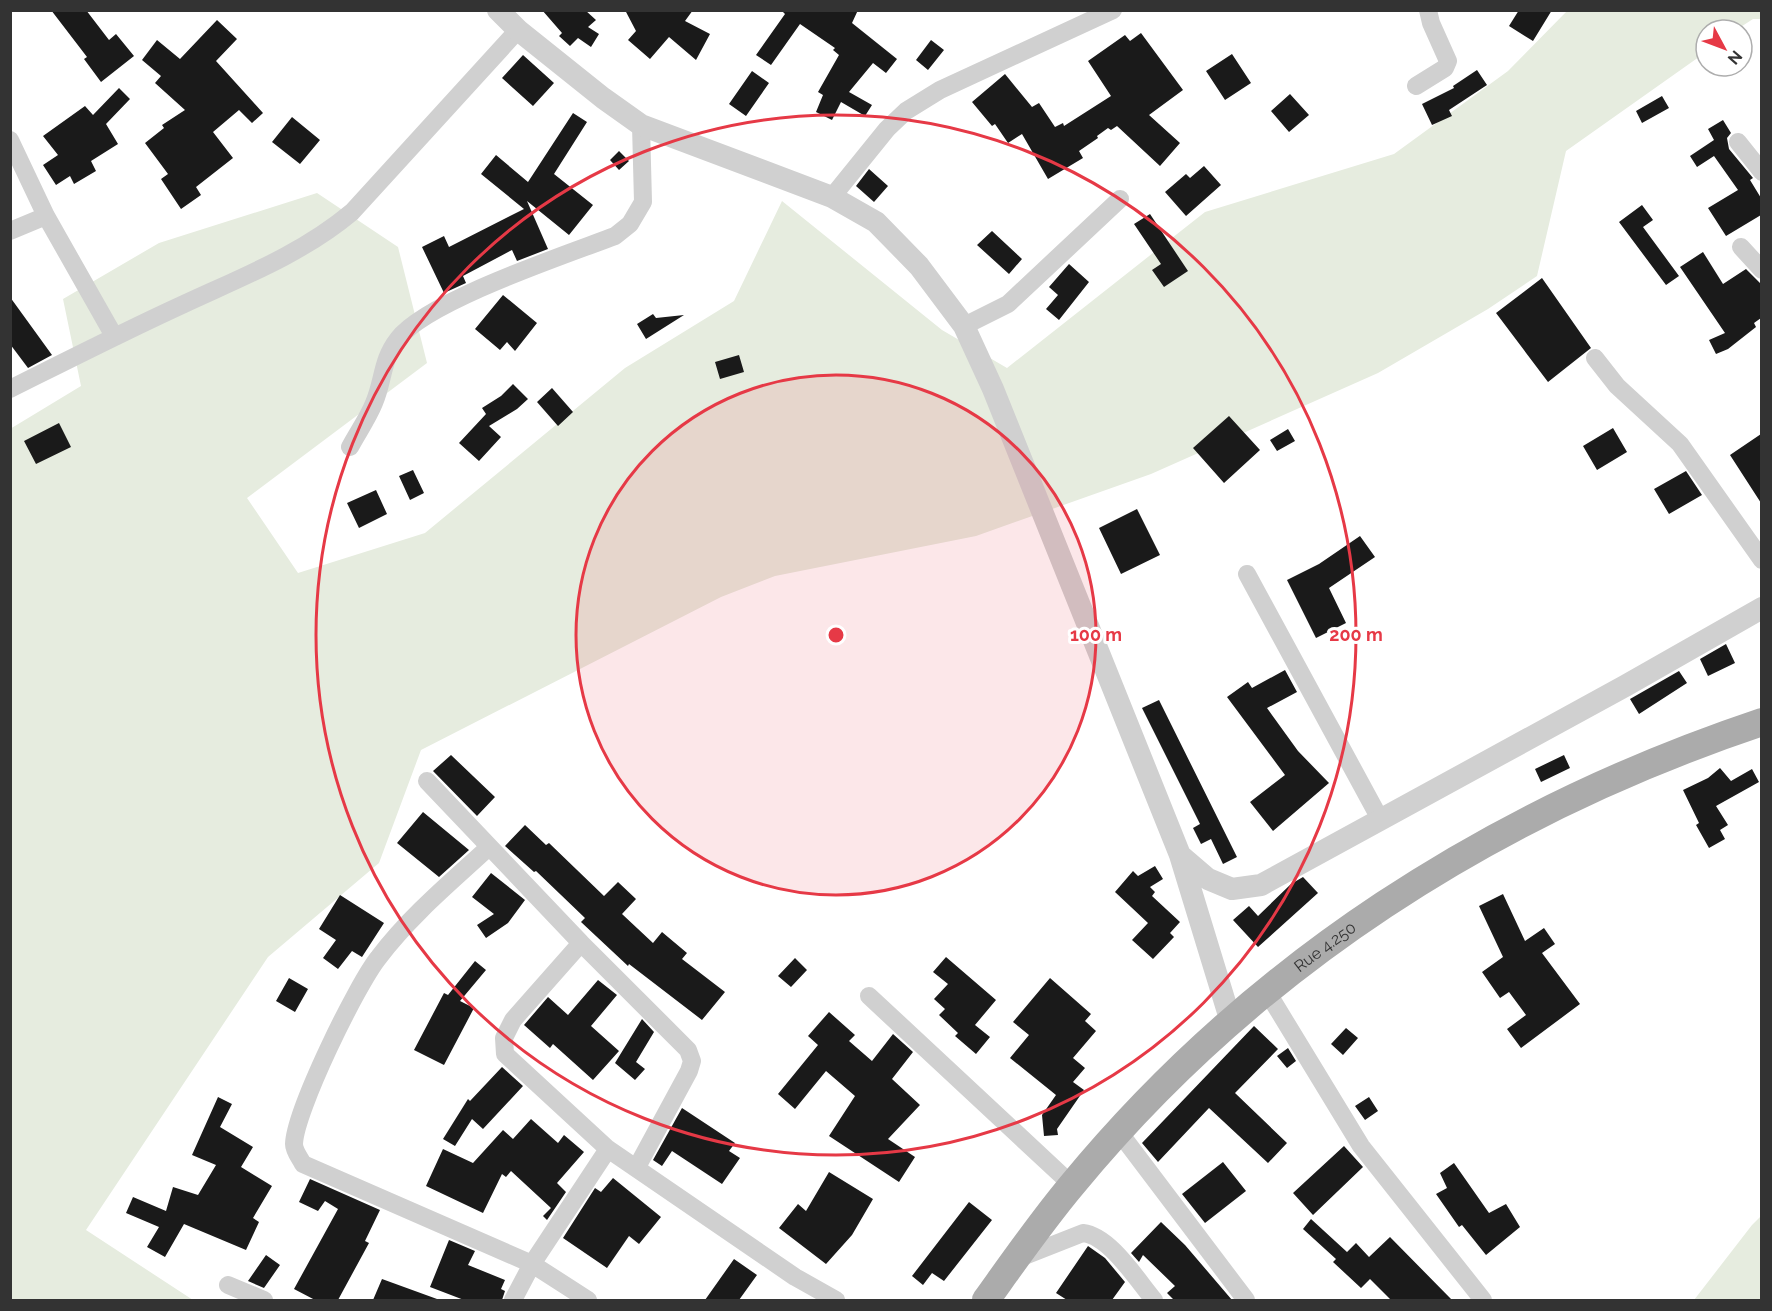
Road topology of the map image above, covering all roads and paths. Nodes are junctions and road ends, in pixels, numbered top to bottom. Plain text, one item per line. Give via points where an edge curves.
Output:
1 (1113, 10) edge
2 (1428, 10) edge
3 (508, 17) edge
4 (1416, 86) dead end
5 (641, 125) junction
6 (10, 140) edge
7 (1738, 142) dead end
8 (1761, 172) edge
9 (832, 197) junction
10 (1120, 199) dead end
11 (46, 216) junction
12 (10, 231) edge
13 (1741, 247) dead end
14 (1761, 270) edge
15 (964, 326) junction
16 (114, 336) junction
17 (1595, 358) dead end
18 (10, 389) edge
19 (350, 447) dead end
20 (1761, 560) edge
21 (1247, 574) dead end
22 (1761, 608) edge
23 (1761, 722) edge
24 (427, 781) dead end
25 (1380, 819) junction
26 (489, 847) junction
27 (1180, 855) junction
28 (581, 943) junction
29 (1266, 990) junction
30 (869, 996) dead end
31 (1231, 1022) junction
32 (1119, 1132) junction
33 (608, 1149) junction
34 (637, 1167) junction
35 (1071, 1185) junction
36 (1015, 1260) junction
37 (532, 1264) junction
38 (228, 1285) dead end
39 (264, 1300) edge
40 (513, 1300) edge
41 (588, 1300) edge
42 (836, 1300) edge
43 (986, 1300) edge
44 (1154, 1300) edge
45 (1246, 1300) edge
46 (1483, 1300) edge

1 - 9 street via 940,90 906,111
2 - 4 street via 1448,61 1445,68
3 - 5 street
3 - 16 street via 352,212 325,234 291,255
5 - 9 street
5 - 19 street via 643,202 630,224 615,236 452,302 412,325 386,358 375,401
6 - 11 street
7 - 8 street
9 - 15 street via 876,222 919,266
10 - 15 street via 1008,304
11 - 12 street
11 - 16 street
13 - 14 street
15 - 27 street via 993,389
16 - 18 street
17 - 20 street via 1617,386 1680,444
21 - 25 street
22 - 25 street
23 - 29 main road, Rue 4.250 via 1620,776 1514,825 1408,887
24 - 26 street
25 - 27 street via 1261,885 1232,889 1208,879
26 - 28 street
26 - 37 street via 403,928 377,959 321,1066 296,1130 294,1147 303,1164
27 - 31 street
28 - 33 street via 513,1020 504,1038 505,1054
28 - 34 street via 688,1050 692,1061
29 - 31 main road, Rue 4.250
29 - 46 street via 1361,1146
30 - 35 street
31 - 32 main road, Rue 4.250
32 - 35 main road, Rue 4.250
32 - 45 street
33 - 34 street
33 - 37 street
34 - 42 street via 795,1277
35 - 36 main road, Rue 4.250
36 - 43 main road, Rue 4.250
36 - 44 street via 1083,1233 1093,1234 1107,1244
37 - 40 street
37 - 41 street
38 - 39 street

